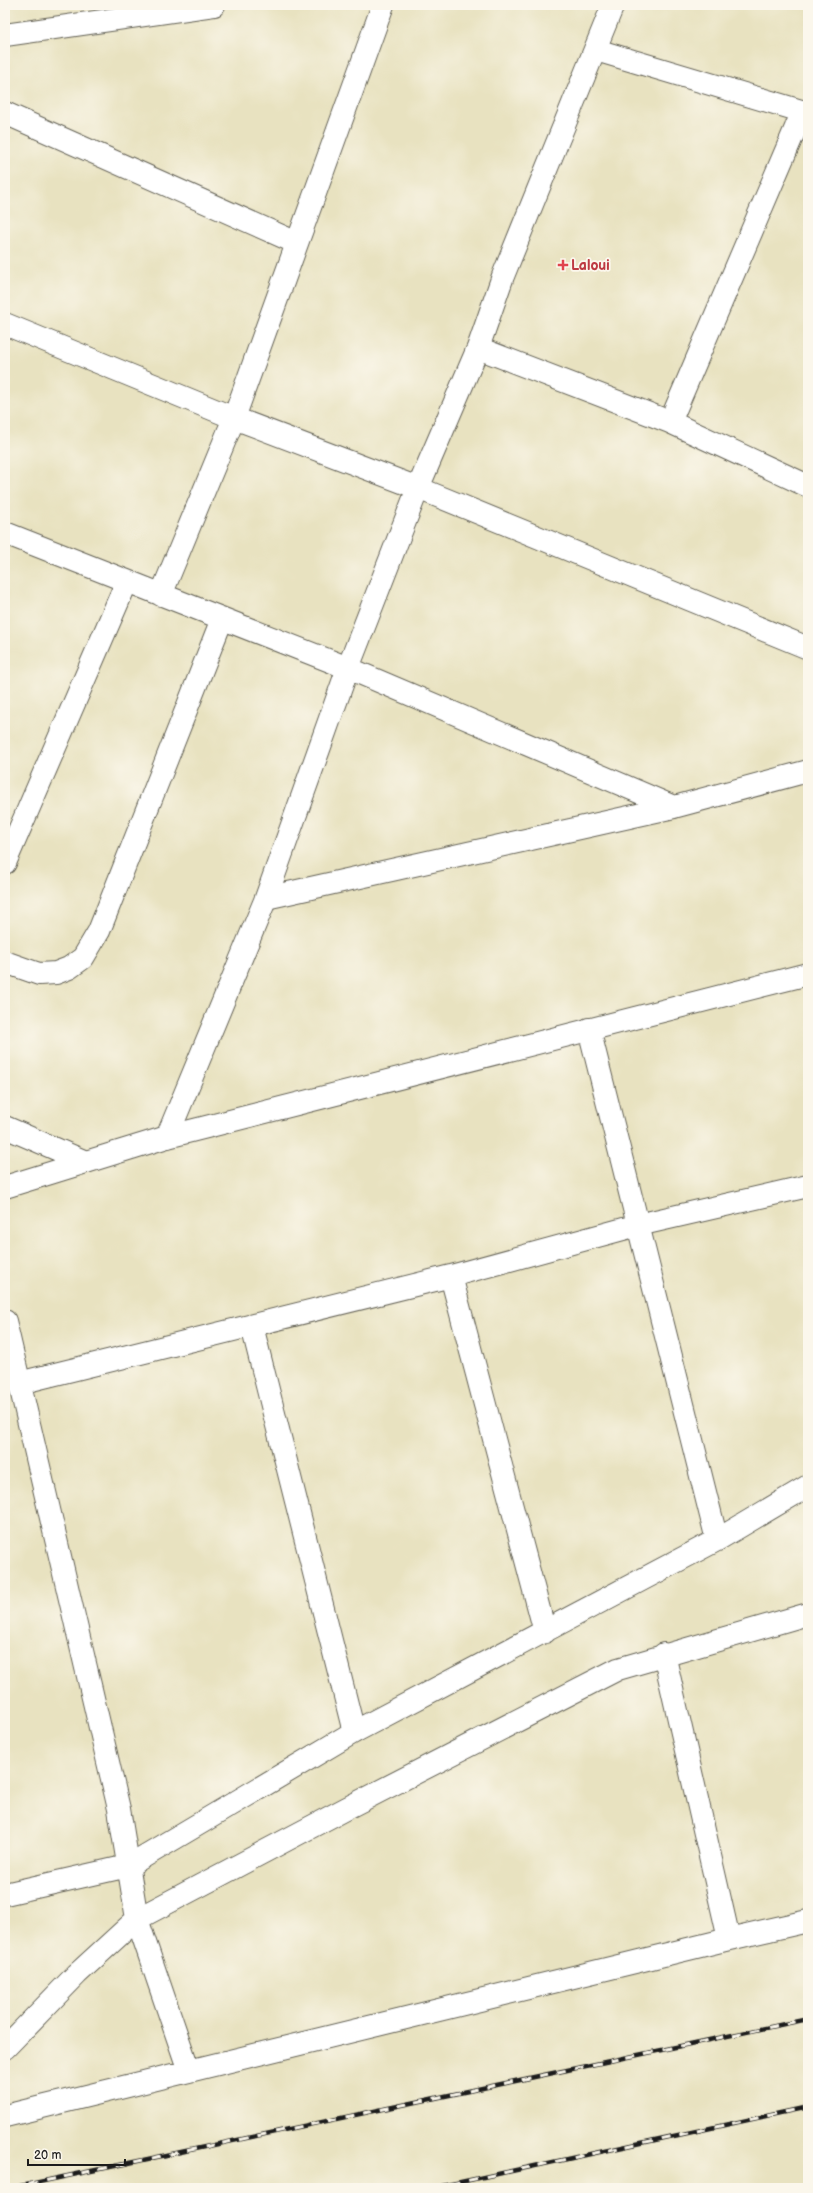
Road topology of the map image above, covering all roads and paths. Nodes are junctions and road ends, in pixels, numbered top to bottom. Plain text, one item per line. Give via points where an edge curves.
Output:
1 (214, 5) edge
2 (383, 5) edge
3 (613, 5) edge
4 (106, 12) edge
5 (5, 35) edge
6 (596, 50) junction
7 (806, 112) edge
8 (5, 113) edge
9 (297, 243) junction
10 (5, 324) edge
11 (478, 348) junction
12 (234, 418) junction
13 (670, 422) junction
14 (808, 486) edge
15 (418, 488) junction
16 (5, 533) edge
17 (127, 581) junction
18 (160, 595) junction
19 (222, 619) junction
20 (808, 648) edge
21 (348, 668) junction
22 (808, 771) edge
23 (674, 807) junction
24 (5, 863) edge
25 (266, 898) junction
26 (5, 962) edge
27 (808, 974) edge
28 (589, 1029) junction
29 (5, 1127) edge
30 (167, 1137) junction
31 (86, 1162) junction
32 (808, 1186) edge
33 (5, 1187) edge
34 (638, 1225) junction
35 (451, 1276) junction
36 (5, 1321) edge
37 (252, 1326) junction
38 (19, 1383) junction
39 (808, 1486) edge
40 (717, 1540) junction
41 (808, 1614) edge
42 (545, 1632) junction
43 (664, 1654) junction
44 (354, 1732) junction
45 (128, 1866) junction
46 (5, 1894) edge
47 (137, 1920) junction
48 (808, 1921) edge
49 (728, 1939) junction
50 (5, 2048) edge
51 (189, 2071) junction
52 (5, 2116) edge

1 - 4 street
2 - 9 street
3 - 6 street
4 - 5 street
6 - 7 street
6 - 11 street via 503,276
7 - 13 street
8 - 9 street
9 - 12 street
10 - 12 street
11 - 13 street
11 - 15 street
12 - 15 street
12 - 18 street
13 - 14 street
15 - 20 street
15 - 21 street
16 - 17 street
17 - 18 street
17 - 24 street
18 - 19 street
19 - 21 street
19 - 26 street via 99,932 83,958 56,973 40,974
21 - 23 street
21 - 25 street
22 - 23 street
23 - 25 street
25 - 30 street
27 - 28 street
28 - 30 street
28 - 34 street
29 - 31 street
30 - 31 street
31 - 33 street
32 - 34 street
34 - 35 street
34 - 40 street
35 - 37 street
35 - 42 street
36 - 38 street
37 - 38 street
37 - 44 street
38 - 45 street via 119,1809
39 - 40 street
40 - 42 street
41 - 43 street
42 - 44 street
43 - 47 street via 618,1669 531,1712
43 - 49 street
44 - 45 street
45 - 46 street
45 - 47 street
47 - 50 street via 77,1974
47 - 51 street
48 - 49 street
49 - 51 street
51 - 52 street

